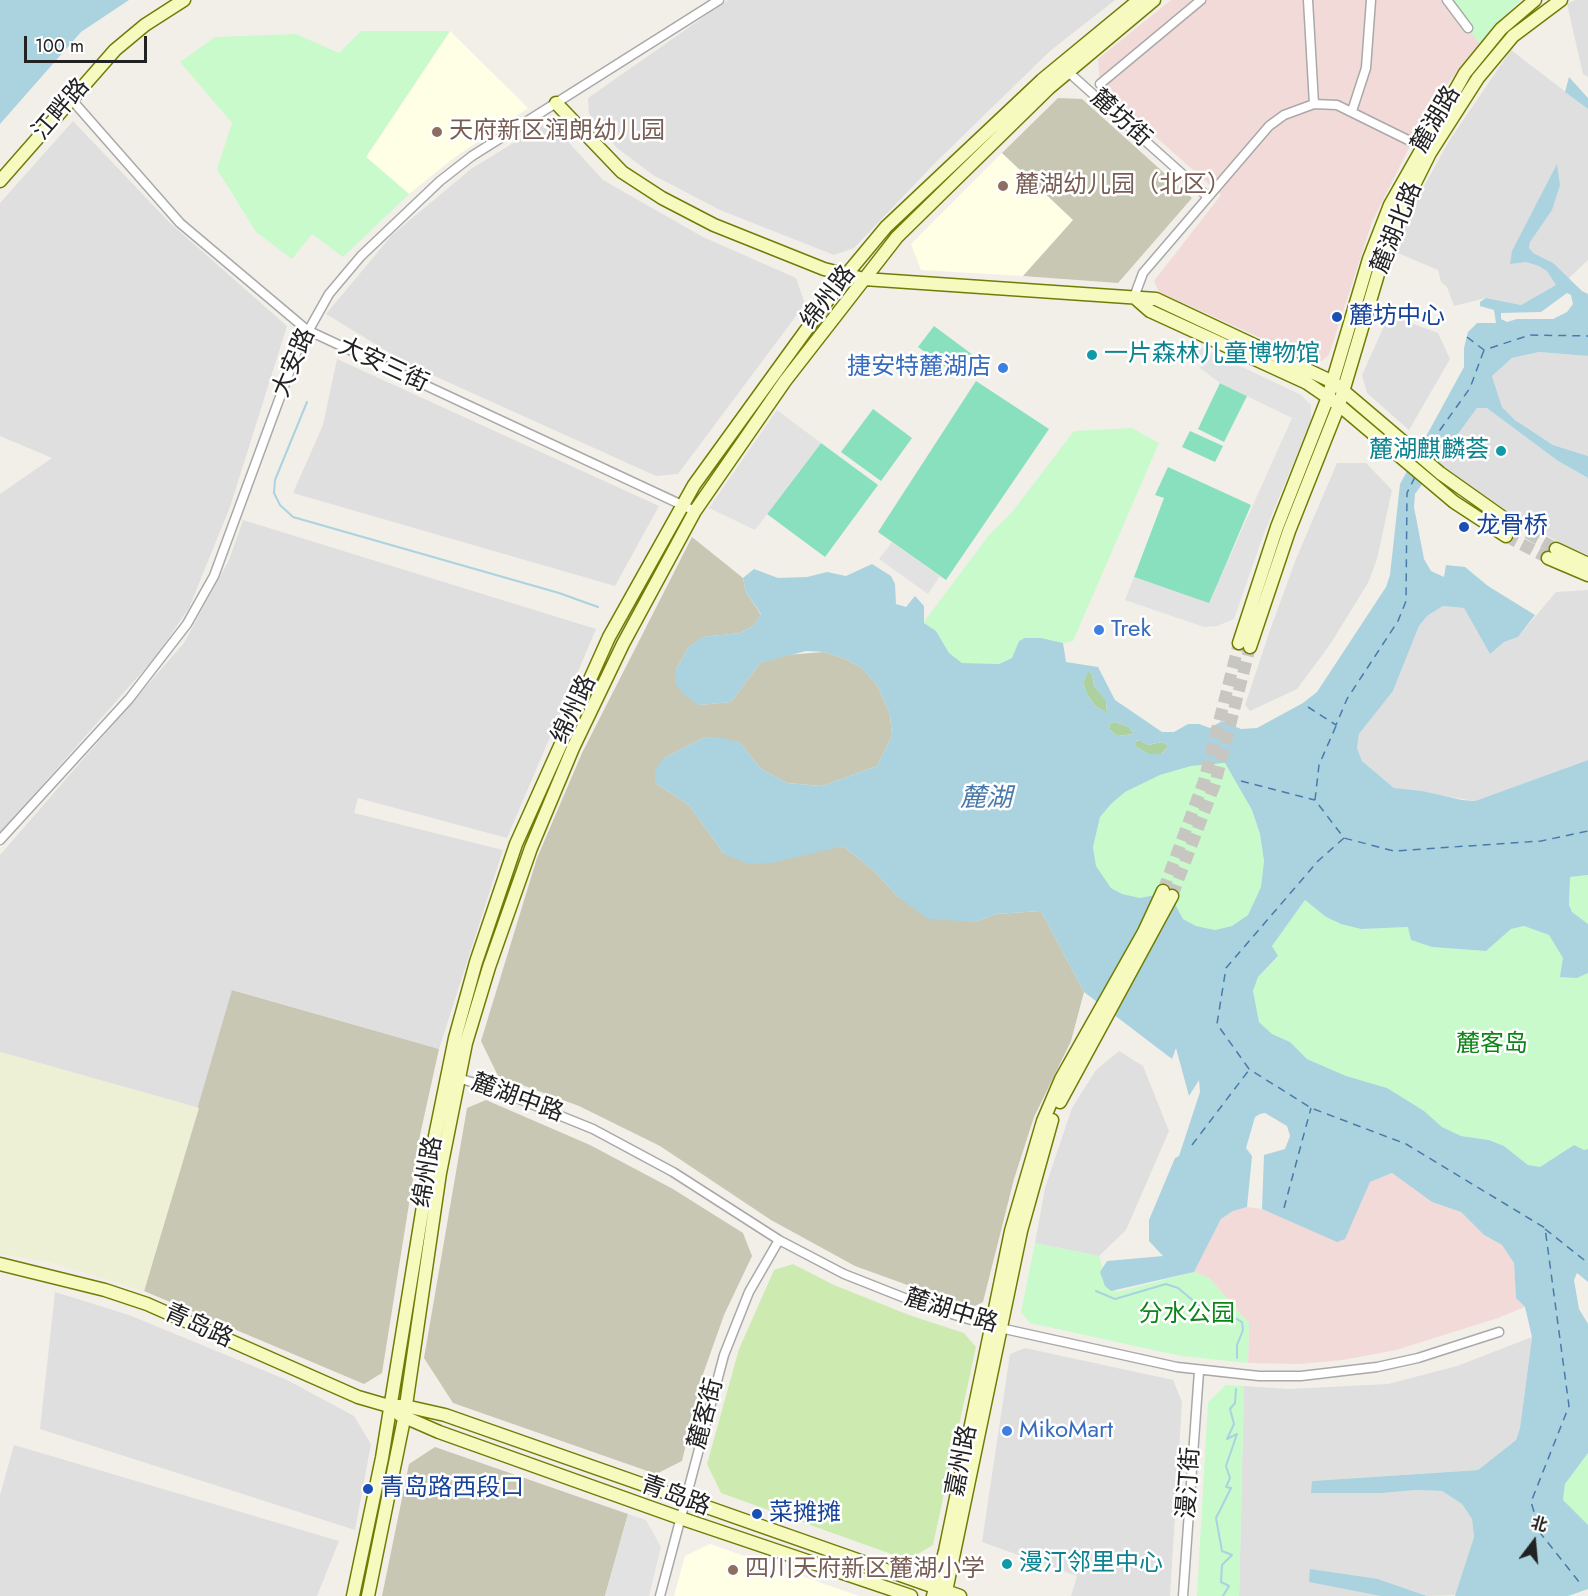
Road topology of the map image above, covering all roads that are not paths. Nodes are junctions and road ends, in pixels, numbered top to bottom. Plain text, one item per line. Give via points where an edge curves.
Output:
1 (184, 0) edge
2 (718, 0) edge
3 (1139, 0) edge
4 (1154, 0) edge
5 (1201, 0) edge
6 (1308, 0) edge
7 (1371, 0) edge
8 (1447, 0) edge
9 (1534, 0) edge
10 (1562, 0) edge
11 (1468, 28) dead end
12 (1059, 64) junction
13 (1068, 73) junction
14 (1100, 84) dead end
15 (71, 99) junction
16 (556, 103) junction
17 (1314, 104) junction
18 (1352, 111) junction
19 (1412, 142) dead end
20 (1431, 142) junction
21 (1420, 161) junction
22 (0, 181) edge
23 (1208, 197) junction
24 (846, 275) junction
25 (864, 279) junction
26 (1134, 297) junction
27 (308, 330) junction
28 (1333, 382) junction
29 (1344, 390) junction
30 (1328, 397) junction
31 (1339, 405) junction
32 (681, 504) junction
33 (695, 511) junction
34 (1512, 524) tunnel mouth
35 (1506, 536) tunnel mouth
36 (1552, 554) tunnel mouth
37 (1586, 569) edge
38 (1244, 645) joint
39 (0, 840) edge
40 (1168, 893) tunnel mouth
41 (452, 1076) junction
42 (779, 1240) junction
43 (0, 1264) edge
44 (996, 1327) junction
45 (1499, 1332) dead end
46 (1199, 1371) junction
47 (389, 1406) junction
48 (405, 1412) junction
49 (684, 1500) junction
50 (680, 1518) junction
51 (940, 1593) edge
52 (352, 1596) edge
53 (368, 1596) edge
54 (660, 1596) edge
55 (911, 1596) edge
56 (960, 1596) edge
57 (1183, 1596) edge

1 - 15 main road, 江畔路 via 115,50
2 - 16 street, 大安路
3 - 12 main road, 绵州路
4 - 13 main road, 绵州路
5 - 14 street
6 - 17 street
7 - 18 street via 1366,68
8 - 11 street
9 - 20 main road, 麓湖路 via 1501,29 1465,73
10 - 20 main road, 麓湖北路 via 1533,19 1495,56
12 - 13 street, 麓坊街
12 - 24 main road, 绵州路 via 886,227
13 - 23 street, 麓坊街
13 - 25 main road, 绵州路 via 913,220
15 - 22 main road, 江畔路
15 - 27 street, 大安三街 via 180,223
16 - 24 main road via 622,172 662,198 714,225
16 - 27 street, 大安路 via 472,156 390,225 330,294
17 - 18 street via 1326,103
17 - 23 street via 1298,108 1269,126
18 - 19 street
20 - 21 main road, 麓湖北路
21 - 28 main road, 麓湖路 via 1378,234
21 - 29 main road, 麓湖北路 via 1390,238
23 - 26 street via 1143,273
24 - 25 main road
24 - 32 main road, 绵州路
25 - 26 main road
25 - 33 main road, 绵州路 via 785,381
26 - 28 main road via 1156,299
26 - 30 main road via 1150,311 1307,383
27 - 32 street, 大安三街
27 - 39 street, 大安路 via 214,576 187,624 129,699
28 - 29 main road
28 - 30 main road, 麓湖路
29 - 31 main road, 麓湖北路
29 - 34 main road via 1440,473
30 - 31 main road
30 - 38 main road, 麓湖路 via 1277,527
31 - 35 main road via 1454,502
31 - 38 main road, 麓湖北路
32 - 33 street, 大安三街
32 - 41 main road, 绵州路 via 609,638 516,844 476,962
33 - 41 main road, 绵州路 via 623,644 568,759 531,848
36 - 37 main road
40 - 44 main road, 嘉州路 via 1089,1037 1051,1123
41 - 42 street, 麓湖中路 via 549,1109 604,1135 673,1172
41 - 47 main road, 绵州路
41 - 48 main road, 绵州路
42 - 44 street, 麓湖中路 via 881,1290
42 - 49 street, 麓客街 via 735,1325
43 - 47 main road, 青岛路 via 147,1304 358,1397
44 - 46 street, 麓湖中路
44 - 51 main road, 嘉州路
45 - 46 street, 麓湖中路 via 1418,1358 1341,1373 1259,1376
46 - 57 street, 漫汀街
47 - 48 main road, 青岛路
47 - 52 main road, 绵州路 via 382,1458
48 - 49 main road, 青岛路 via 445,1415
48 - 50 main road, 青岛路
48 - 53 main road, 绵州路
49 - 50 street, 麓客街
49 - 51 main road, 青岛路
50 - 54 street, 麓客街
50 - 55 main road, 青岛路
51 - 56 main road, 青岛路

